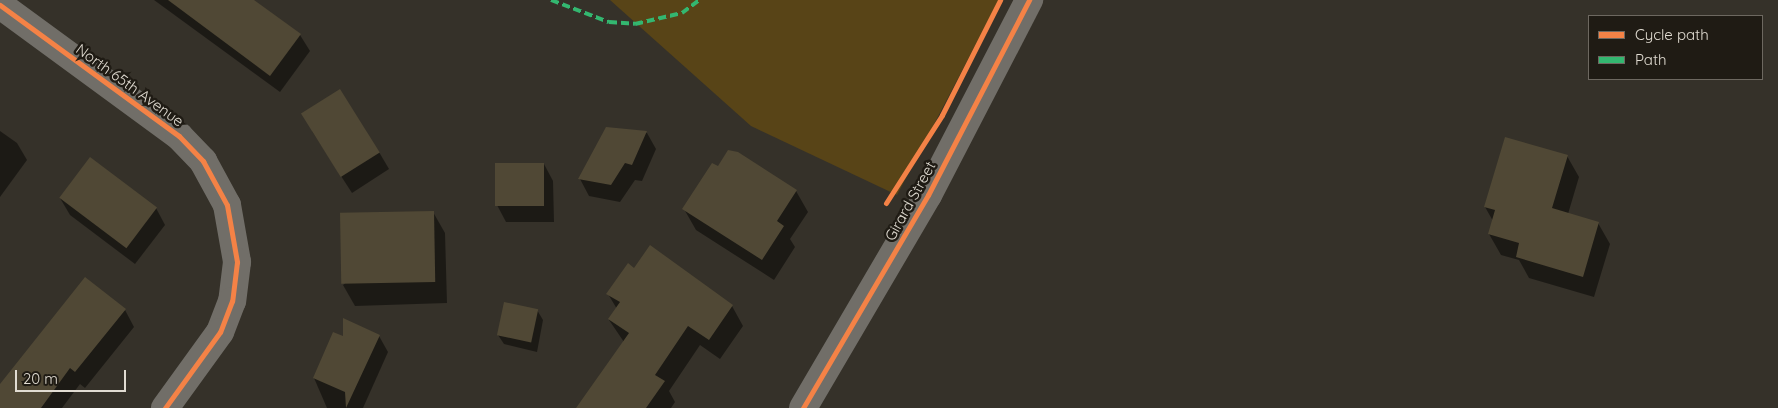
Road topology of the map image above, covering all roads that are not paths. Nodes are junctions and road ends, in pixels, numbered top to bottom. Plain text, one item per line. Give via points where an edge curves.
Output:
1 (1029, 0) edge
2 (0, 6) edge
3 (165, 408) edge
4 (803, 408) edge

1 - 4 street, Girard Street via 928,195
2 - 3 street, North 65th Avenue via 179,136 220,188 234,231 237,262 232,301 220,332

